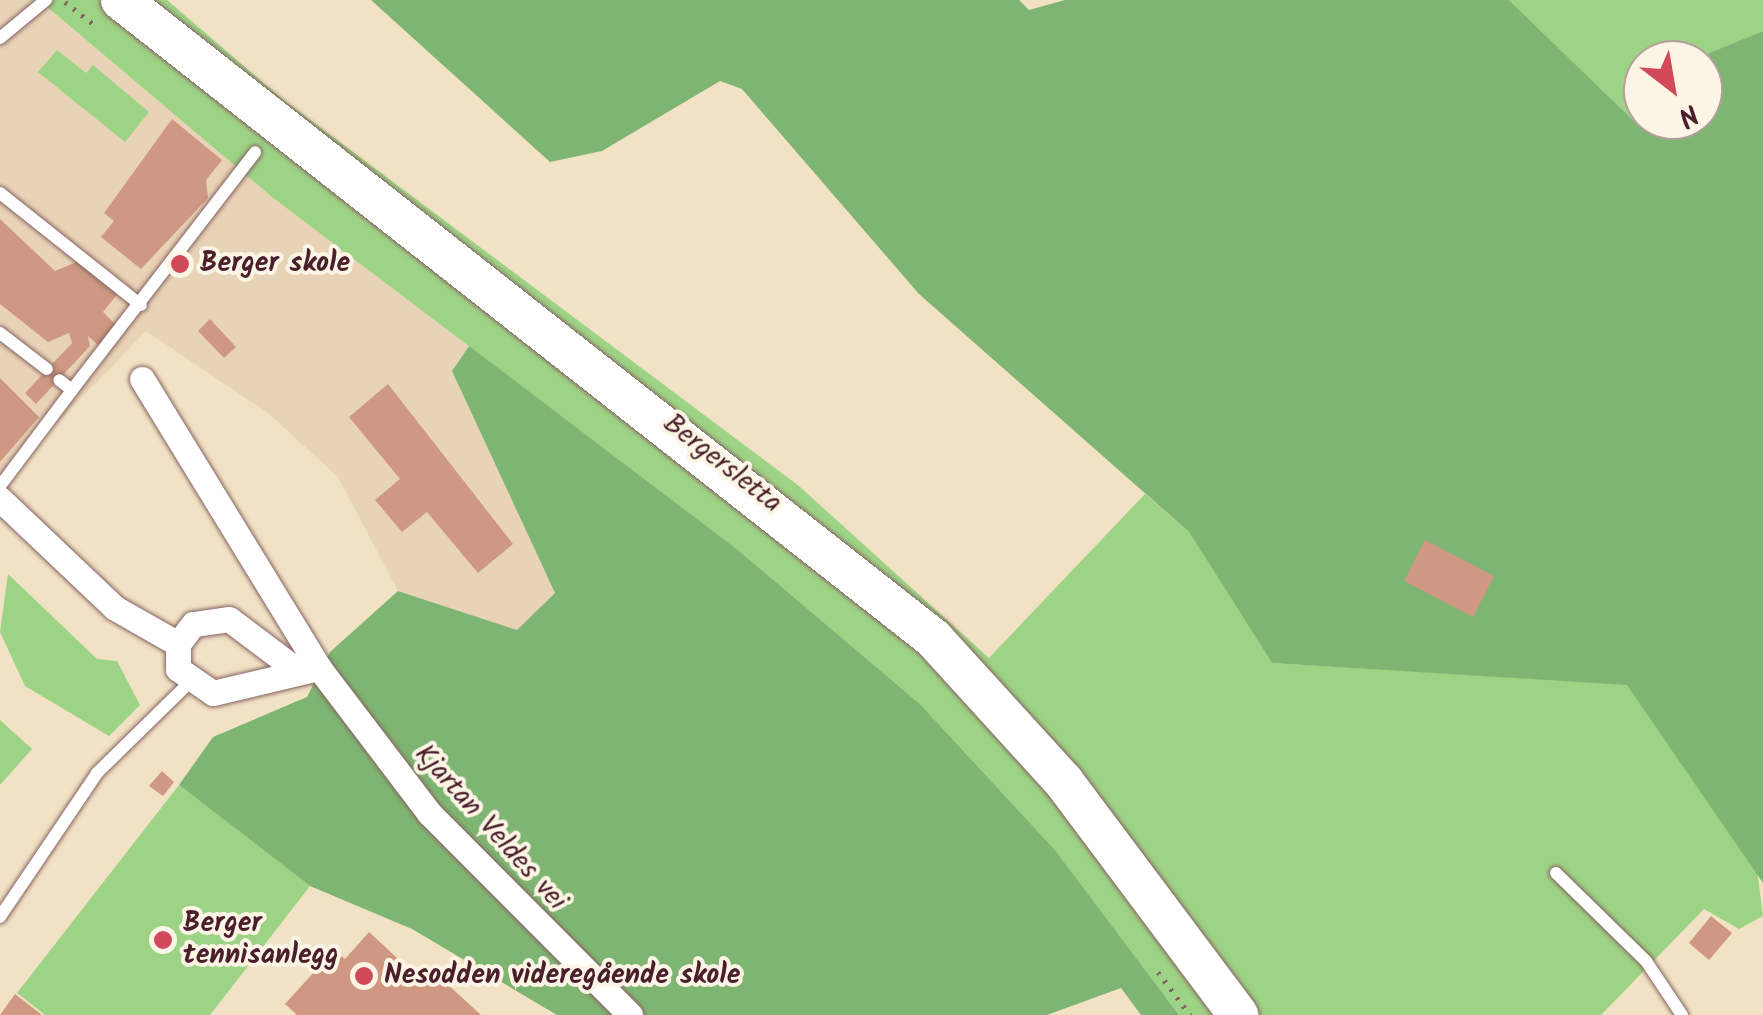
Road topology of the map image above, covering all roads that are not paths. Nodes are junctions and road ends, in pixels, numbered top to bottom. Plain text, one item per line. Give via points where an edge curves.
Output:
1 (46, 0) edge
2 (114, 18) edge
3 (0, 38) edge
4 (254, 152) dead end
5 (0, 193) edge
6 (141, 305) junction
7 (0, 332) edge
8 (47, 370) dead end
9 (142, 379) dead end
10 (60, 380) dead end
11 (72, 390) junction
12 (0, 486) edge
13 (0, 499) edge
14 (178, 644) junction
15 (308, 669) junction
16 (190, 682) junction
17 (1556, 873) dead end
18 (0, 918) edge
19 (630, 1015) edge
20 (1238, 1015) edge
21 (1682, 1015) edge

1 - 3 lane
2 - 20 main road, Bergersletta via 933,638 1064,782
4 - 6 lane
5 - 6 lane
6 - 11 lane
7 - 8 lane
9 - 15 street, Kjartan Veldes vei
10 - 11 lane
11 - 12 lane
13 - 14 street via 115,608
14 - 15 street, Kjartan Veldes vei via 192,624 229,620
14 - 16 street via 178,668
15 - 16 street via 214,693
15 - 19 street, Kjartan Veldes vei via 429,813
16 - 18 lane via 98,773
17 - 21 lane via 1646,961

